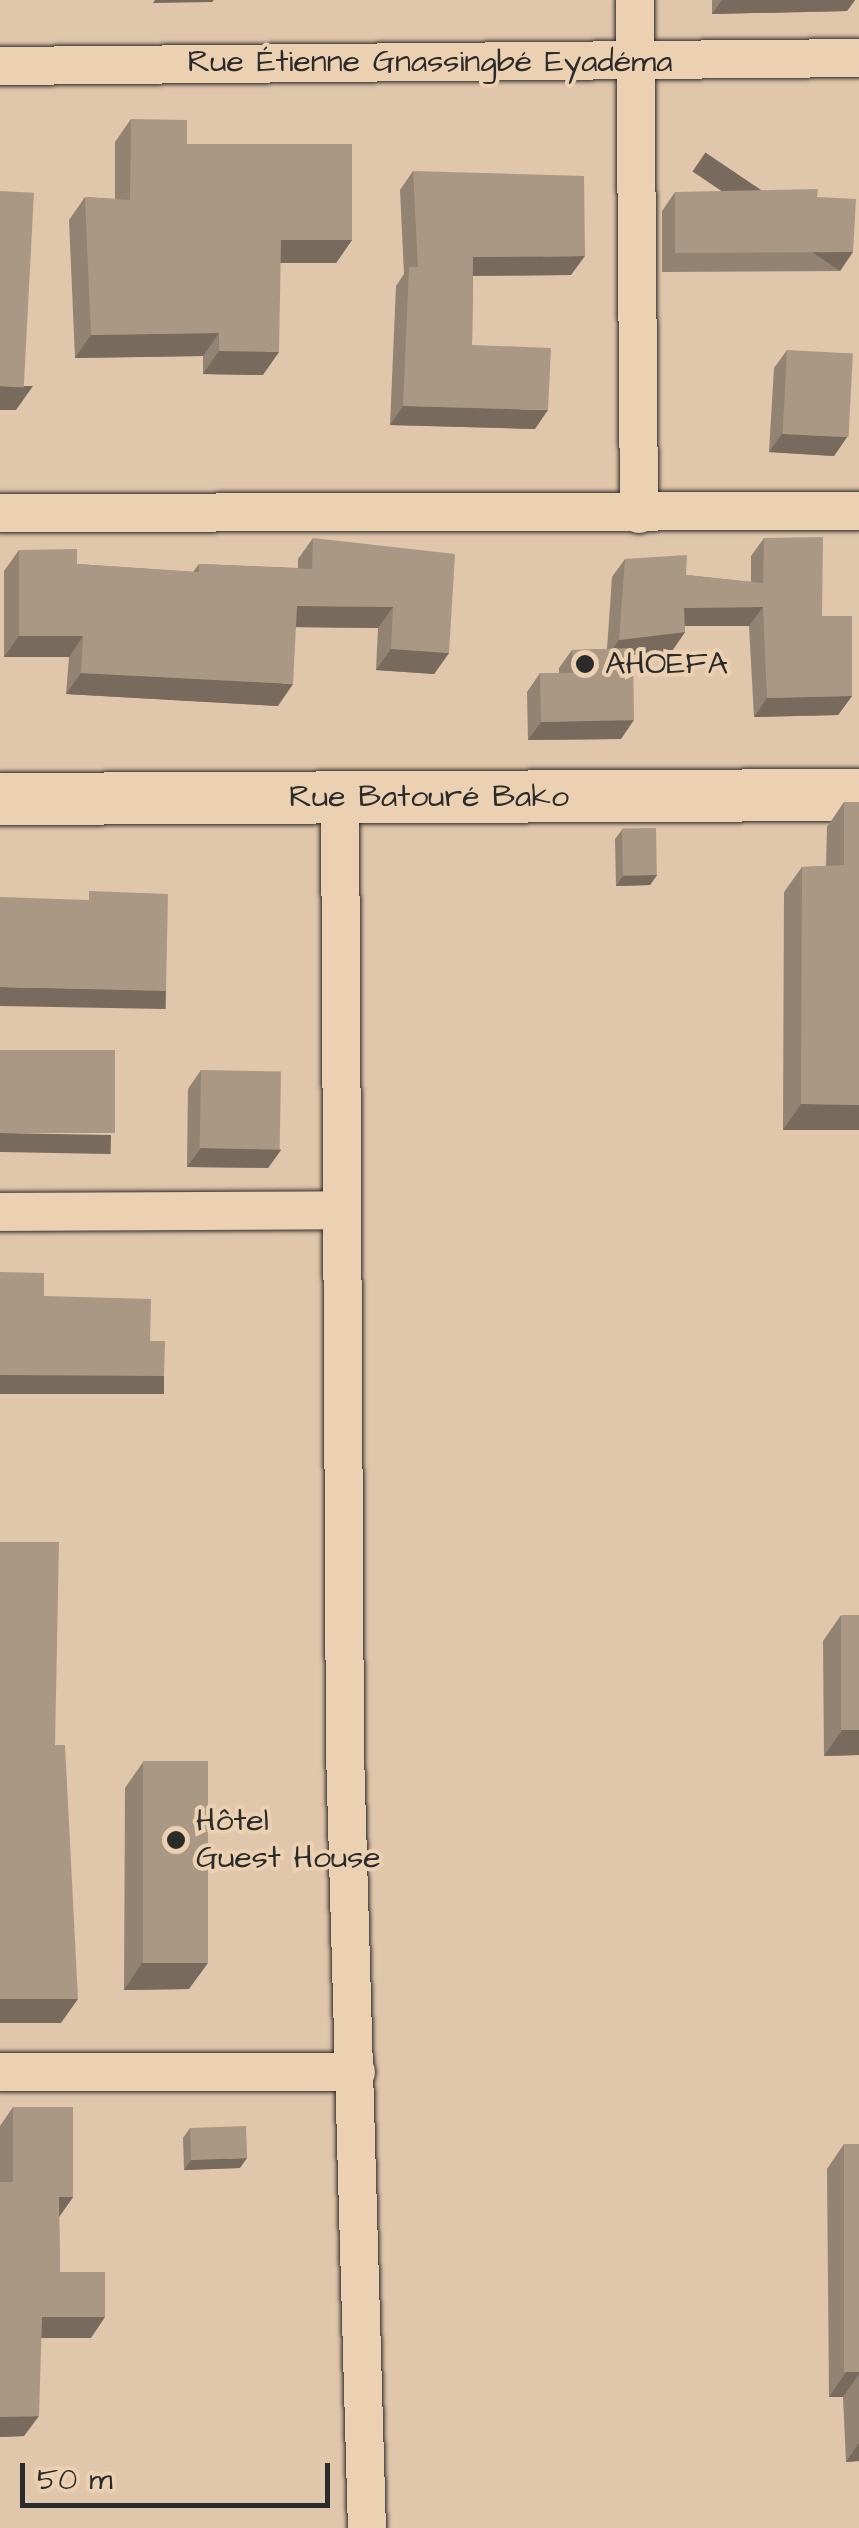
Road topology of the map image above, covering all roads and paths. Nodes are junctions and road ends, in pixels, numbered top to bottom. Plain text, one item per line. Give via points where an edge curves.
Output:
1 (635, 0) edge
2 (859, 58) edge
3 (633, 62) junction
4 (0, 66) edge
5 (859, 511) edge
6 (0, 513) edge
7 (639, 514) junction
8 (859, 795) edge
9 (340, 798) junction
10 (0, 799) edge
11 (336, 1210) junction
12 (0, 1212) edge
13 (0, 2072) edge
14 (356, 2072) junction
15 (367, 2528) edge

1 - 3 street
2 - 3 street, Rue Étienne Gnassingbé Eyadéma
3 - 4 street, Rue Étienne Gnassingbé Eyadéma
3 - 7 street
5 - 7 street
6 - 7 street
8 - 9 main road, Rue Batouré Bako
9 - 10 main road, Rue Batouré Bako
9 - 11 street
11 - 12 street
11 - 14 street
13 - 14 street
14 - 15 street

